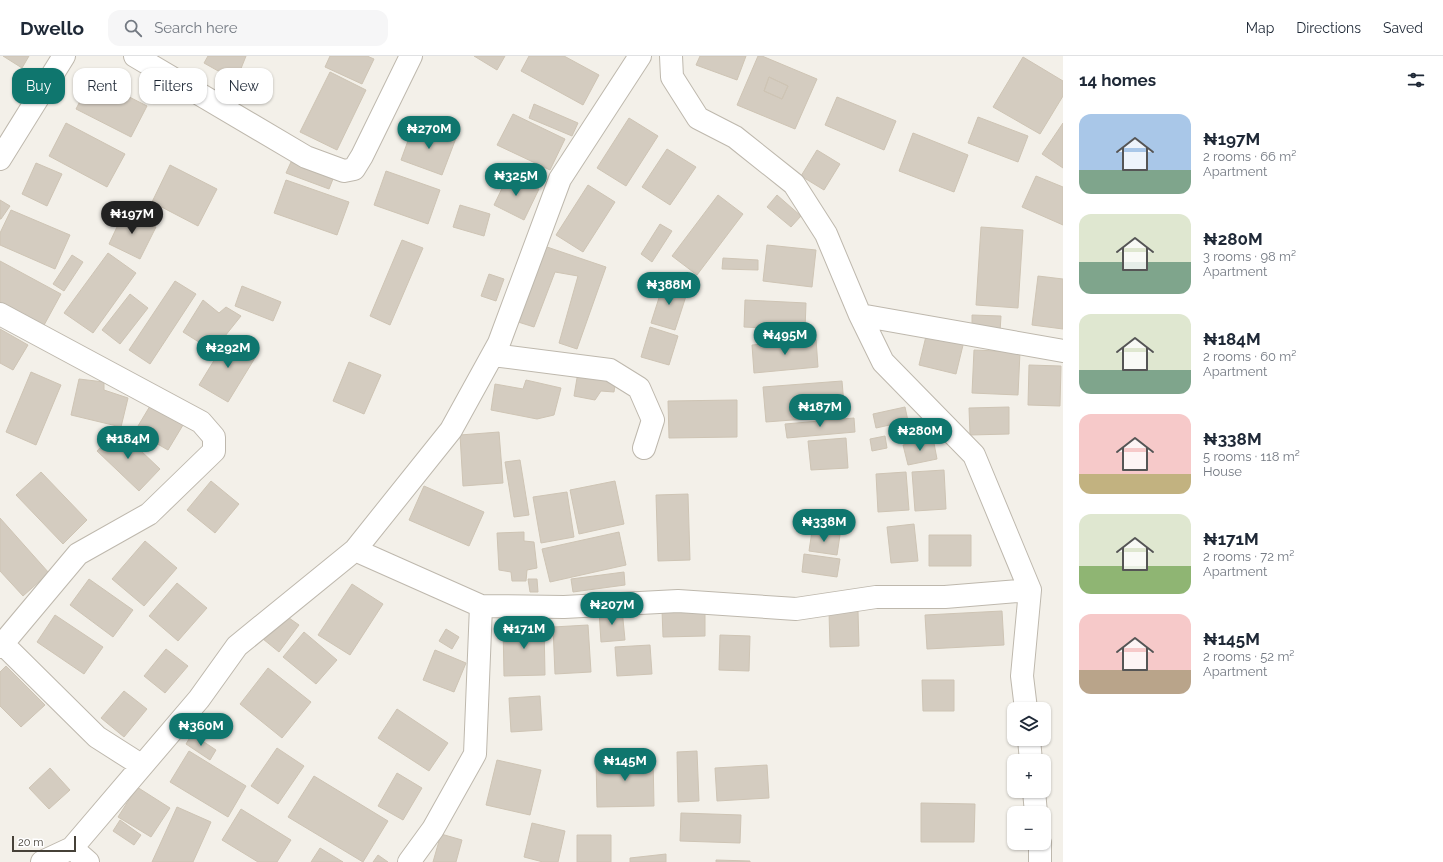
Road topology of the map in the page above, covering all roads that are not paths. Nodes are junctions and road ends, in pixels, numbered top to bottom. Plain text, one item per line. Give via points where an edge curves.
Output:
1 (64, 56) edge
2 (135, 56) edge
3 (411, 56) edge
4 (640, 56) edge
5 (671, 56) edge
6 (0, 159) edge
7 (0, 314) edge
8 (860, 315) junction
9 (1063, 351) edge
10 (493, 355) junction
11 (644, 448) dead end
12 (354, 550) junction
13 (1030, 590) junction
14 (481, 606) junction
15 (2, 646) edge
16 (1025, 702) edge
17 (141, 765) junction
18 (1040, 850) edge
19 (80, 855) edge
20 (42, 862) edge
21 (409, 862) edge
22 (1040, 862) edge

1 - 6 street
2 - 3 street via 306,157 344,171 354,169 362,156
4 - 10 street via 560,179
5 - 8 street via 672,77 698,118 735,137 794,184 826,234
7 - 15 street via 201,422 214,437 214,451 149,514 78,554
8 - 9 street
8 - 13 street via 883,362 974,455
10 - 11 street via 610,370 640,388 653,420
10 - 12 street via 451,430
12 - 14 street
12 - 17 street via 237,646 199,699
13 - 14 street via 945,597 876,597 796,610 678,601 564,607
13 - 16 street via 1022,676
14 - 21 street via 475,754 433,829
15 - 17 street via 97,737
17 - 19 street
18 - 22 street
19 - 20 street

